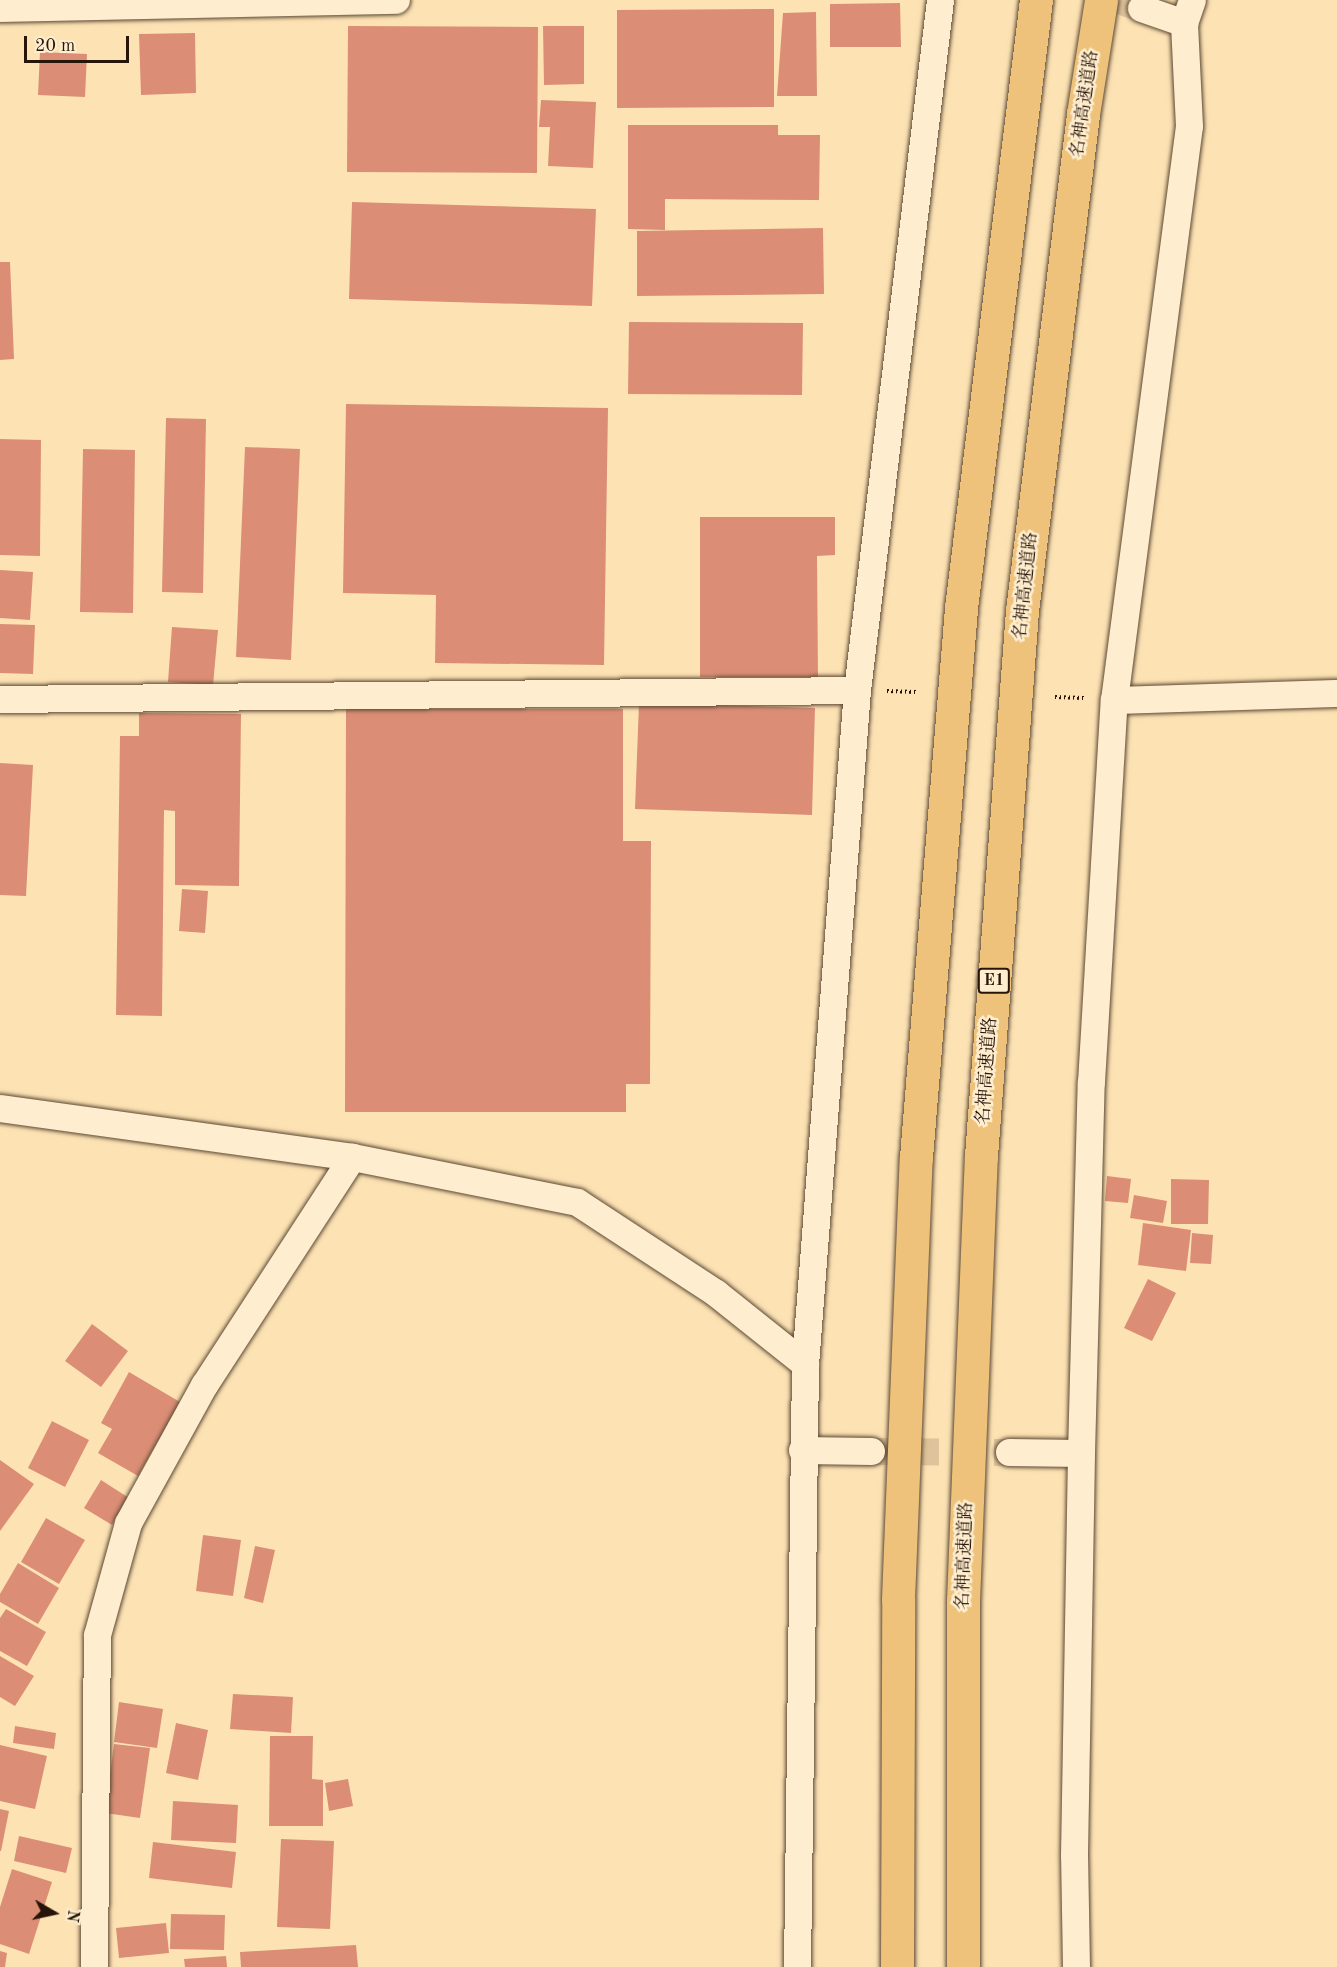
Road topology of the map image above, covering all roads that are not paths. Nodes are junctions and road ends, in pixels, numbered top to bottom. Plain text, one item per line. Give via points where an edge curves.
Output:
1 (396, 0) edge
2 (940, 0) edge
3 (1036, 0) edge
4 (1101, 0) edge
5 (0, 8) edge
6 (1141, 8) tunnel mouth
7 (1188, 11) edge
8 (857, 690) junction
9 (1337, 693) edge
10 (0, 699) edge
11 (1114, 700) junction
12 (0, 1108) edge
13 (352, 1157) junction
14 (805, 1364) junction
15 (802, 1450) junction
16 (872, 1451) tunnel mouth
17 (1009, 1452) tunnel mouth
18 (1081, 1453) junction
19 (94, 1967) edge
20 (797, 1967) edge
21 (897, 1967) edge
22 (963, 1967) edge
23 (1076, 1967) edge

1 - 5 street
2 - 8 street
3 - 21 highway via 961,608 916,1157 898,1599
4 - 22 highway, 名神高速道路 / E1 via 1083,114 1022,611 981,1156 963,1601
6 - 7 street
7 - 11 street via 1189,126
8 - 10 street
8 - 14 street
9 - 11 street
11 - 18 street via 1091,1082
12 - 13 street
13 - 14 street via 577,1202 716,1293
13 - 19 street via 204,1385 128,1523 97,1635
14 - 15 street
15 - 16 street
15 - 20 street
17 - 18 street
18 - 23 street via 1074,1855

